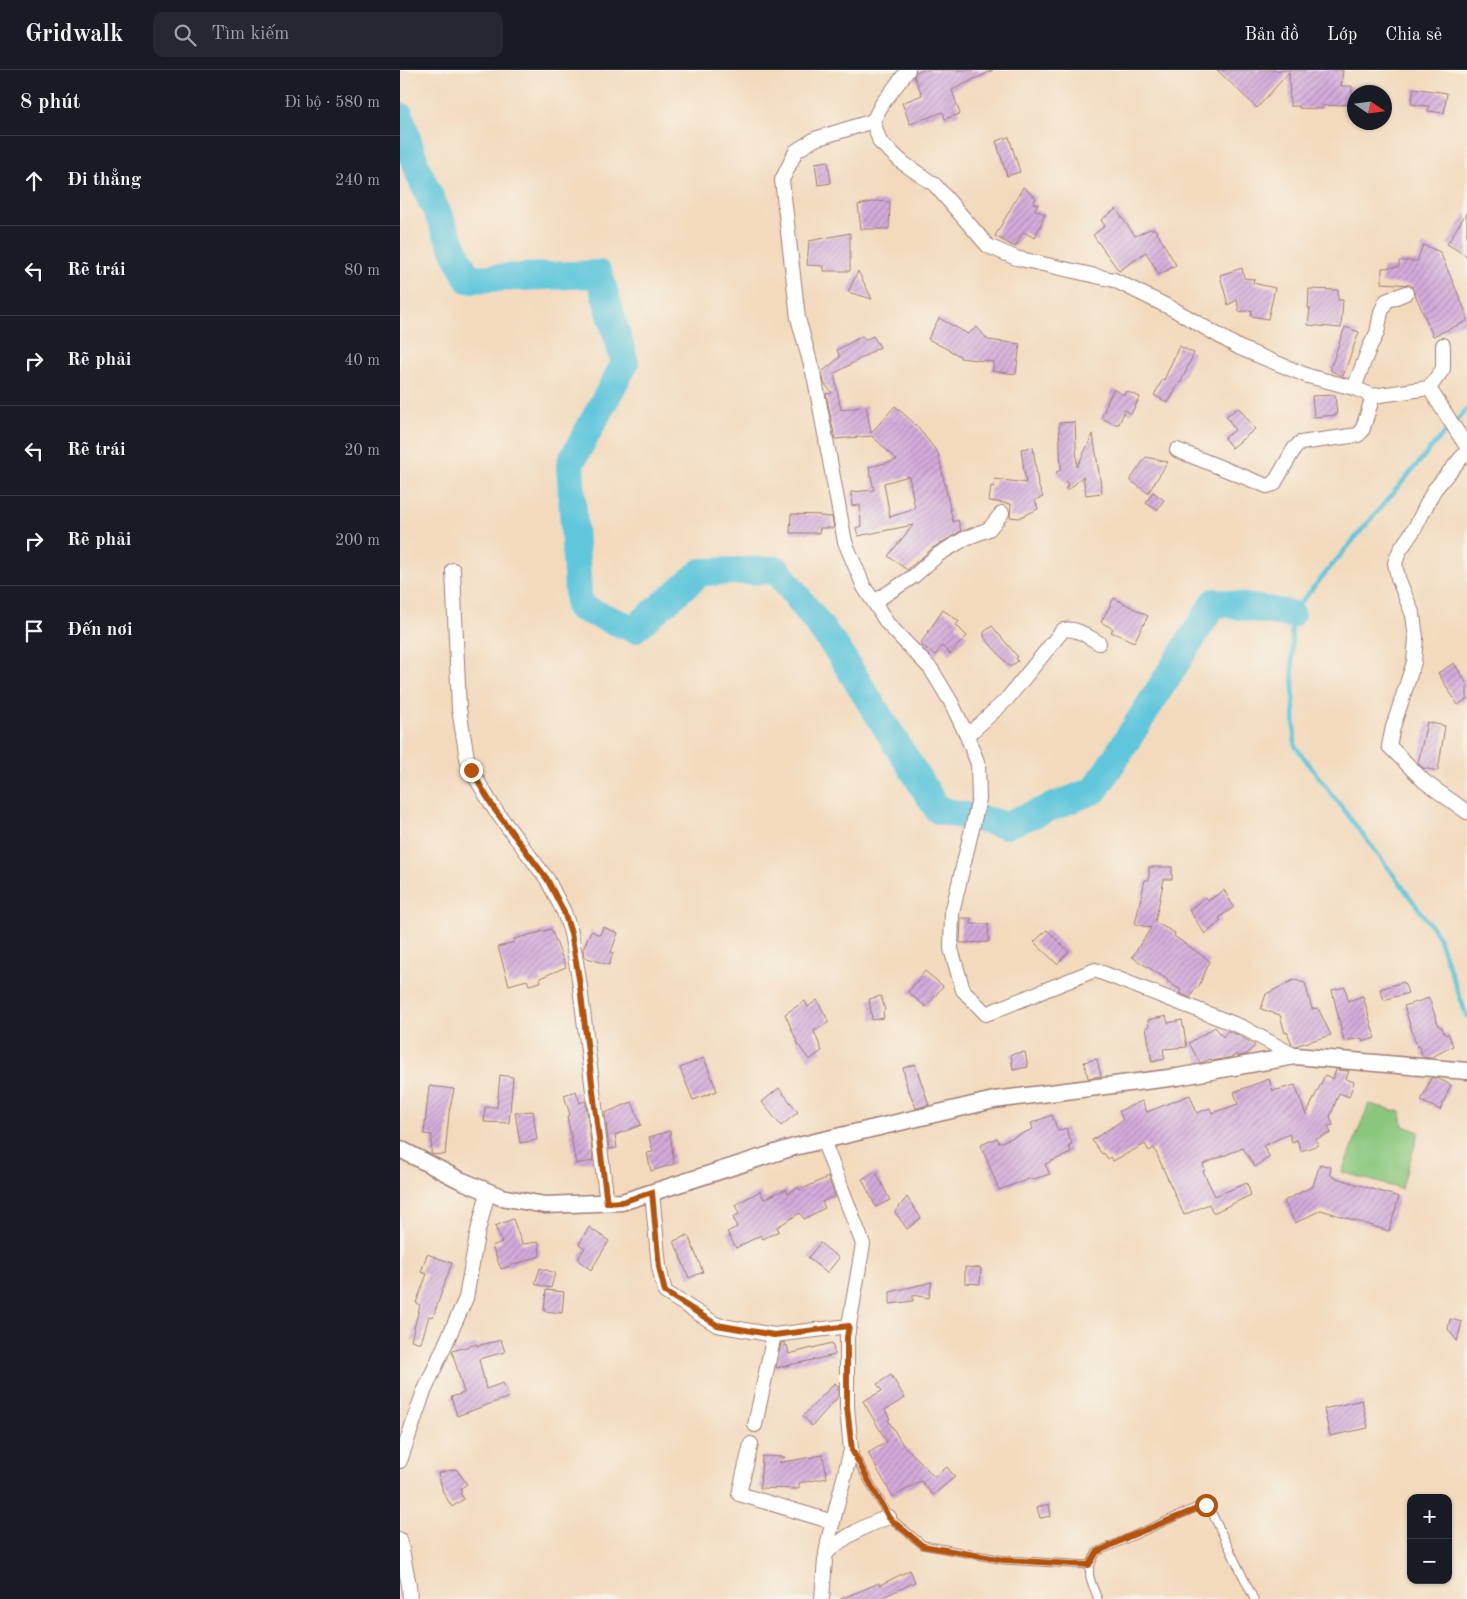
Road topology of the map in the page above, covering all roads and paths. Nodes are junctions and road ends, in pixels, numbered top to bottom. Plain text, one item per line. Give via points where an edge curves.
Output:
1 (908, 70) edge
2 (872, 122) junction
3 (1406, 293) dead end
4 (1443, 345) dead end
5 (1354, 388) junction
6 (1429, 388) junction
7 (1373, 396) junction
8 (1467, 449) edge
9 (1176, 450) dead end
10 (1002, 513) dead end
11 (453, 570) dead end
12 (874, 602) junction
13 (1099, 643) dead end
14 (967, 736) junction
15 (1467, 812) edge
16 (1295, 1056) junction
17 (1467, 1071) edge
18 (823, 1140) junction
19 (400, 1149) edge
20 (488, 1192) junction
21 (652, 1192) junction
22 (607, 1203) junction
23 (849, 1326) junction
24 (774, 1335) junction
25 (755, 1425) dead end
26 (751, 1444) dead end
27 (852, 1450) junction
28 (400, 1461) edge
29 (889, 1518) junction
30 (833, 1522) junction
31 (400, 1540) edge
32 (826, 1552) junction
33 (1089, 1565) junction
34 (410, 1599) edge
35 (822, 1599) edge
36 (1098, 1599) edge
37 (1254, 1599) edge

1 - 2 street
2 - 5 street via 880,142 935,185 988,246 1016,258 1114,280 1175,310 1240,348 1308,376
2 - 12 street via 815,139 796,151 782,180 798,318 816,380 845,542
3 - 5 street via 1386,301 1377,333
4 - 6 street via 1443,368
5 - 7 street
6 - 7 street
6 - 8 street
7 - 9 street via 1358,435 1300,442 1274,484 1267,486
8 - 15 street via 1434,490 1416,528 1400,550 1396,564 1398,578 1413,615 1416,638 1414,662 1389,746 1425,782
10 - 12 street via 989,529 939,554 914,576
11 - 22 street via 459,709 467,758 495,810 547,879 571,933
12 - 14 street via 888,623 931,669
13 - 14 street via 1077,630 1063,630 1006,698
14 - 16 street via 978,764 979,799 952,913 951,948 963,990 986,1014 1095,970 1242,1027
16 - 17 street
16 - 18 street via 1177,1077 994,1100
18 - 21 street
18 - 23 street via 863,1244
19 - 20 street
20 - 22 street via 545,1205
20 - 28 street via 466,1298 423,1394
21 - 22 street via 622,1202
21 - 24 street via 659,1267 665,1292 717,1325
23 - 24 street
23 - 27 street via 847,1407
24 - 25 street
26 - 30 street via 739,1494
27 - 29 lane
27 - 30 street
29 - 32 street via 869,1524
29 - 33 lane via 923,1546 1004,1560
30 - 32 street
31 - 34 street
32 - 35 street
33 - 36 lane via 1090,1580
33 - 37 lane via 1097,1552 1206,1505

